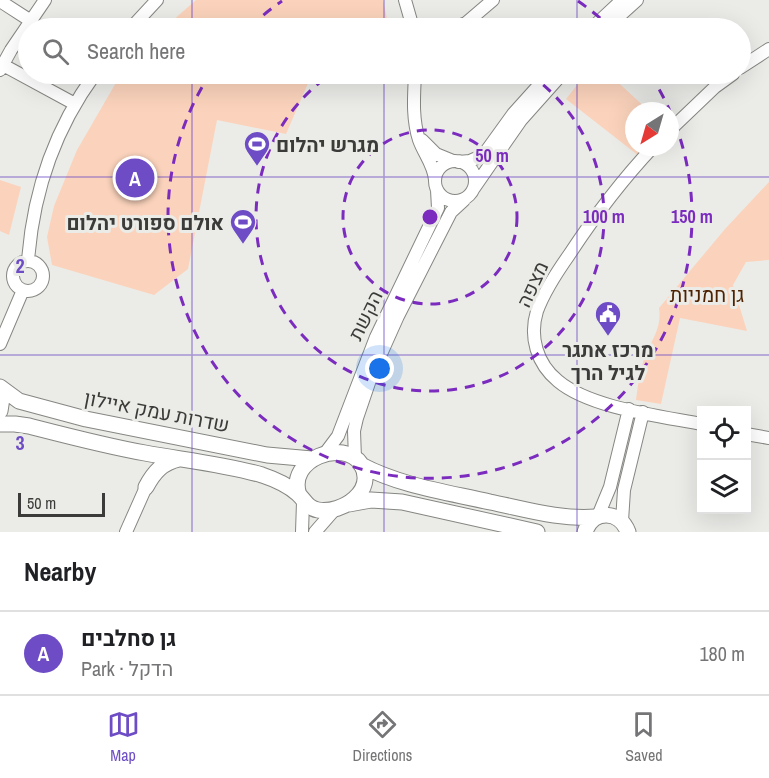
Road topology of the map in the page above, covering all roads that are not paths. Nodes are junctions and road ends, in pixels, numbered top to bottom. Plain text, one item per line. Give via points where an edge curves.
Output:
1 (45, 0) edge
2 (157, 0) edge
3 (405, 0) edge
4 (493, 0) edge
5 (622, 0) edge
6 (637, 0) edge
7 (0, 1) edge
8 (26, 18) edge
9 (33, 18) edge
10 (140, 18) edge
11 (410, 18) edge
12 (472, 18) edge
13 (603, 18) edge
14 (617, 18) edge
15 (18, 42) edge
16 (769, 50) edge
17 (751, 62) edge
18 (2, 67) edge
19 (18, 75) edge
20 (36, 84) edge
21 (88, 84) edge
22 (415, 84) edge
23 (540, 84) edge
24 (553, 84) edge
25 (720, 84) edge
26 (75, 104) junction
27 (679, 122) edge
28 (417, 134) junction
29 (645, 156) edge
30 (456, 161) junction
31 (436, 187) junction
32 (474, 188) junction
33 (464, 200) junction
34 (28, 261) junction
35 (23, 290) junction
36 (1, 339) edge
37 (0, 387) edge
38 (629, 409) junction
39 (0, 411) edge
40 (643, 412) junction
41 (697, 423) edge
42 (0, 424) edge
43 (751, 435) edge
44 (769, 438) edge
45 (134, 450) junction
46 (318, 457) junction
47 (181, 459) junction
48 (358, 461) junction
49 (146, 487) junction
50 (301, 498) junction
51 (342, 506) junction
52 (597, 517) junction
53 (625, 526) edge
54 (126, 532) edge
55 (302, 532) edge
56 (315, 532) edge
57 (537, 532) edge
58 (585, 532) edge
59 (640, 532) edge

1 - 9 street
2 - 10 street
3 - 11 street
4 - 12 street
5 - 13 street
6 - 14 street
7 - 8 street
15 - 18 street
16 - 17 street
18 - 19 street
20 - 26 street
21 - 26 street
22 - 28 street
23 - 30 street via 487,150 470,161
24 - 32 street via 521,120
25 - 27 street
26 - 34 street via 56,141 39,189
28 - 30 street via 436,154
28 - 31 street via 434,172
29 - 38 street, מצפה via 566,260 537,312 534,332 536,353 546,370 592,400
30 - 31 street via 438,171
30 - 32 street via 472,170
31 - 33 street via 446,199
31 - 46 street, הקשת via 438,208 376,337 338,436
32 - 33 street
33 - 48 street, הקשת via 451,212 372,374 354,431
34 - 35 street via 18,265 13,276
34 - 35 street via 38,265 43,279 38,288
35 - 36 street
37 - 39 main road
37 - 46 main road, שדרות עמק איילון via 19,401 86,419 267,455
38 - 40 street, מצפה
38 - 52 street via 610,487
40 - 41 street, מצפה
40 - 53 street via 624,490
42 - 45 main road via 29,426
43 - 44 street
45 - 47 main road
45 - 49 main road via 145,465
46 - 48 main road via 342,453
46 - 50 main road via 299,472 296,486
47 - 49 main road via 163,465
47 - 50 main road via 261,475 283,483
48 - 51 main road via 364,479 362,490 354,501
48 - 52 main road via 406,483 567,518
49 - 54 street
50 - 51 main road via 317,510
50 - 55 street
51 - 56 street
51 - 57 main road via 371,500 402,502
52 - 53 main road via 611,515
52 - 58 main road
53 - 59 main road

